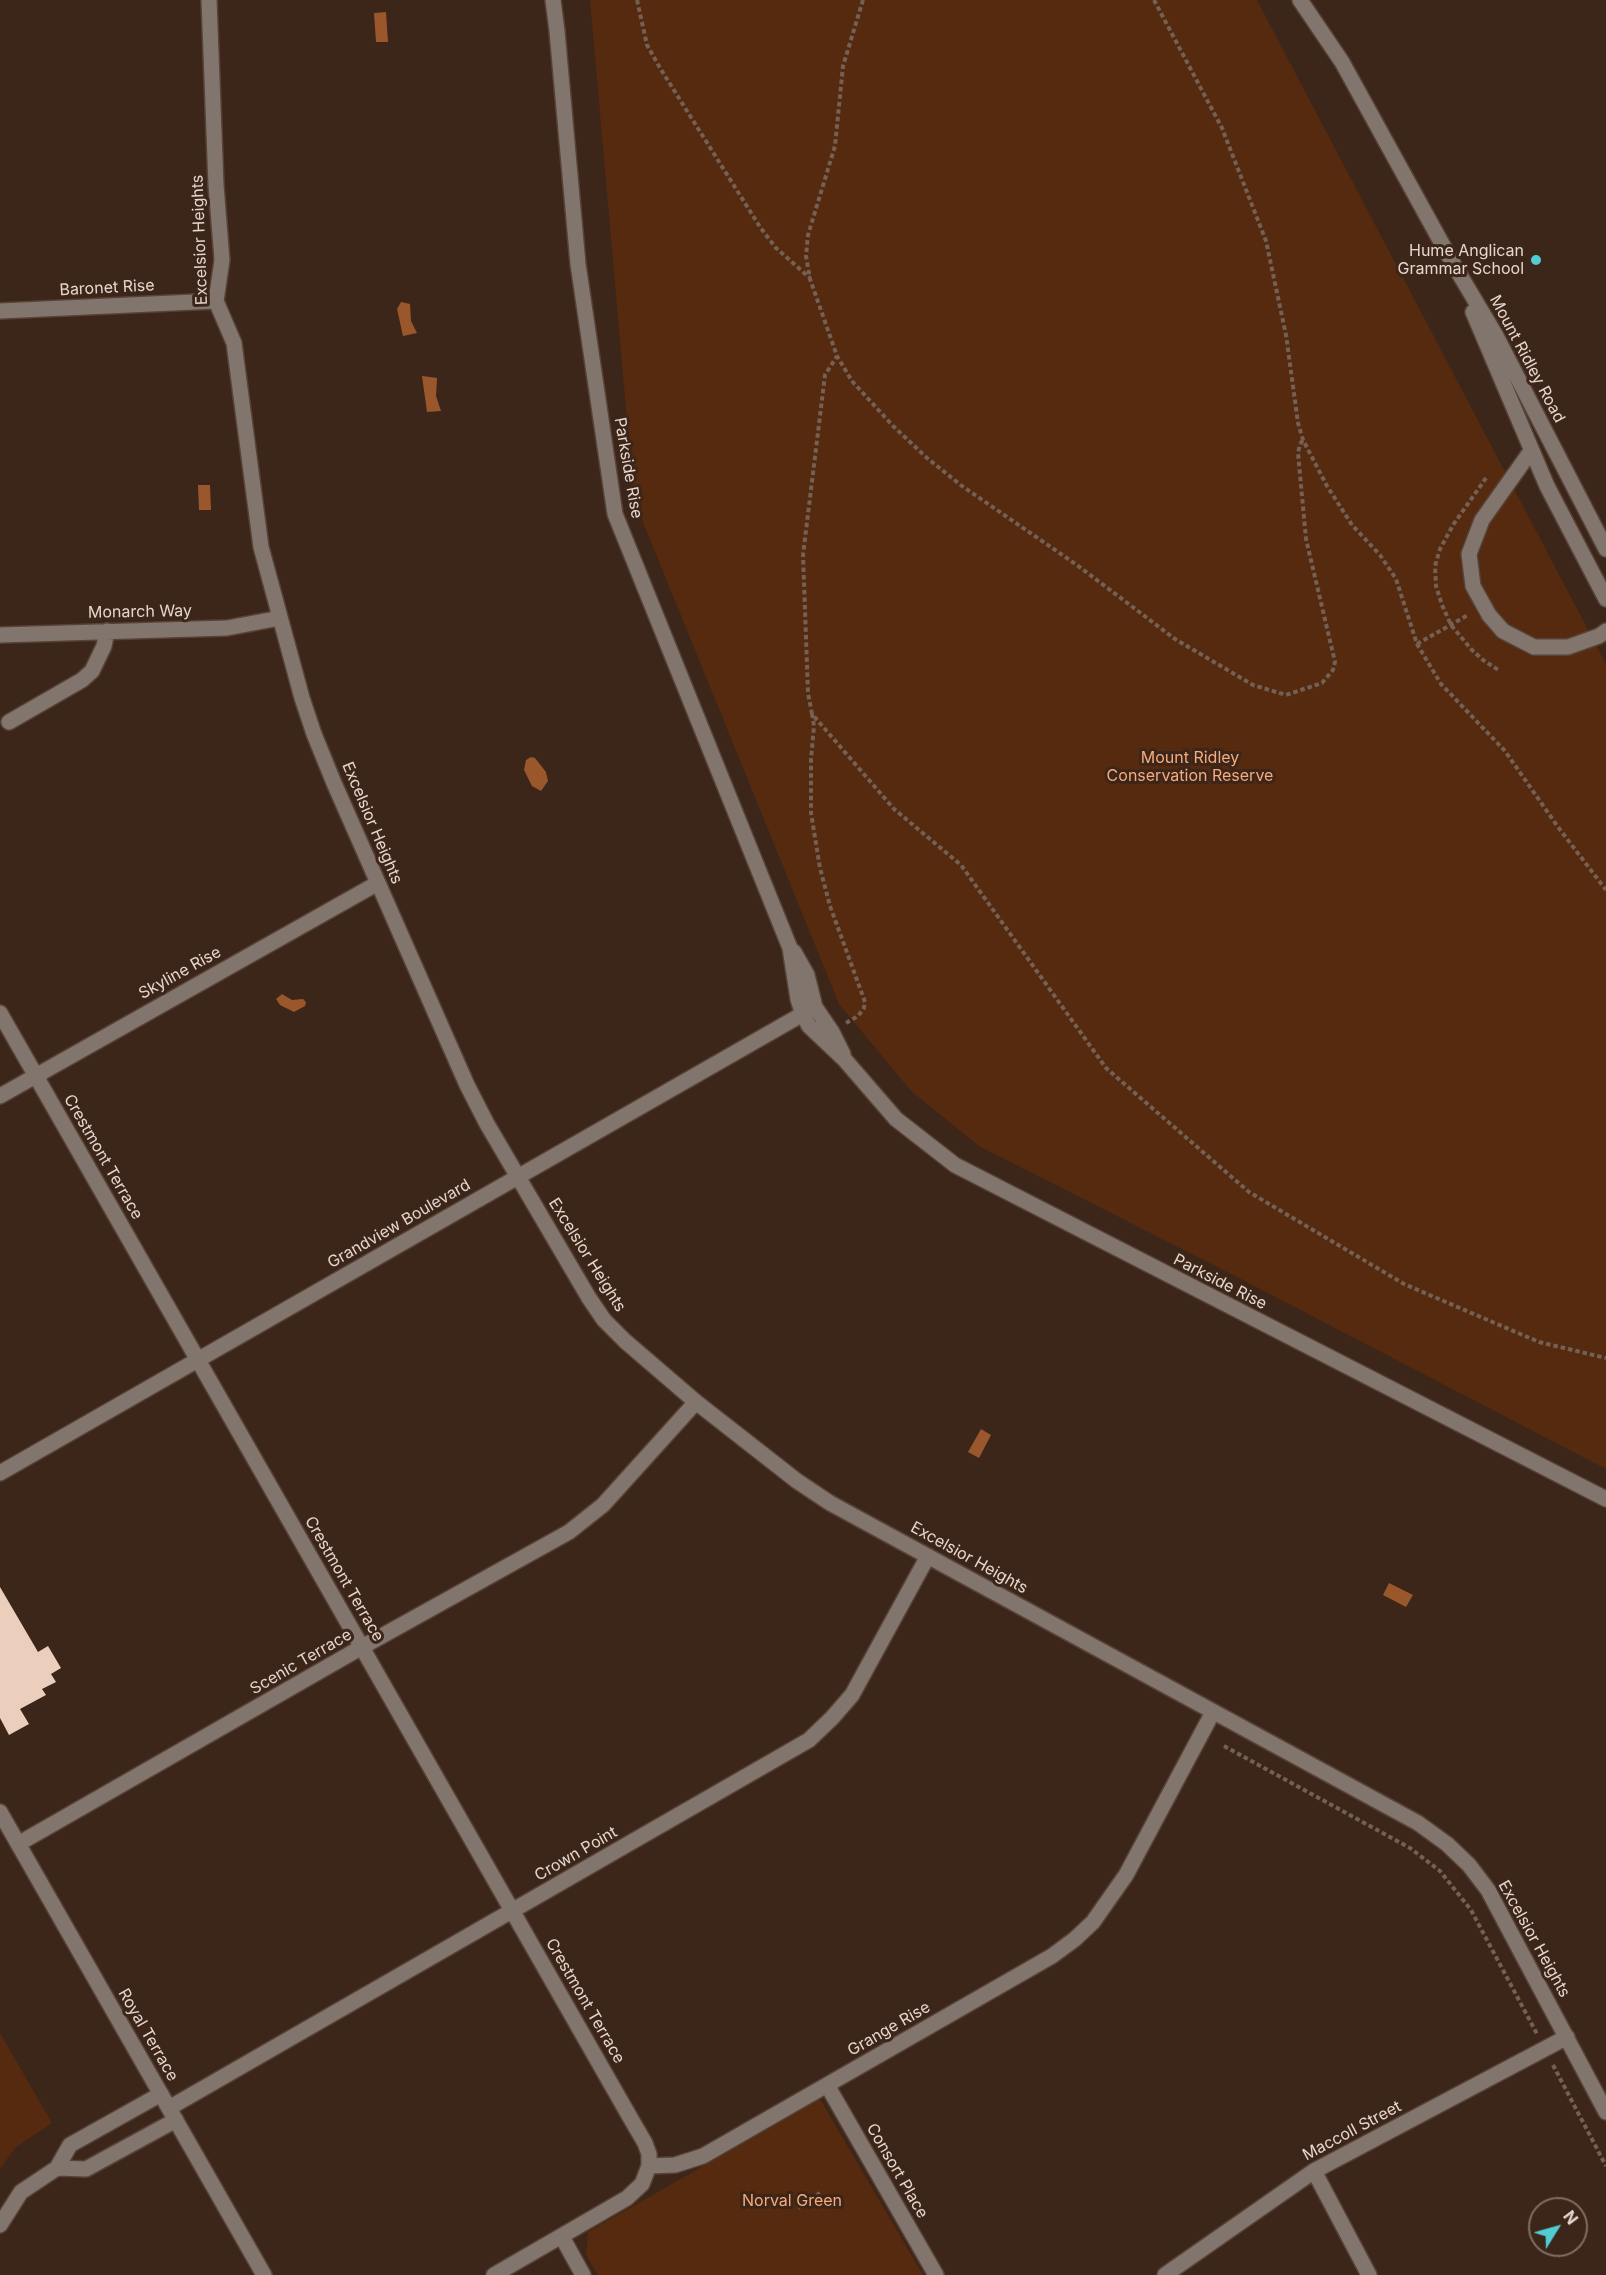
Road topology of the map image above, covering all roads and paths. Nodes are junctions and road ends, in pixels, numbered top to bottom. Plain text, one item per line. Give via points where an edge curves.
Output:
1 (209, 0) edge
2 (553, 0) edge
3 (637, 0) edge
4 (863, 0) edge
5 (1154, 0) edge
6 (1300, 0) edge
7 (1314, 0) edge
8 (1342, 62) junction
9 (1451, 260) junction
10 (810, 279) junction
11 (216, 302) junction
12 (0, 311) edge
13 (837, 356) junction
14 (1303, 440) junction
15 (1531, 451) junction
16 (1606, 549) edge
17 (1606, 599) edge
18 (1472, 613) dead end
19 (280, 618) junction
20 (107, 631) junction
21 (1606, 631) edge
22 (0, 635) edge
23 (1417, 645) junction
24 (812, 714) junction
25 (9, 722) dead end
26 (378, 883) junction
27 (1606, 890) edge
28 (809, 1011) junction
29 (0, 1013) edge
30 (832, 1032) junction
31 (845, 1060) junction
32 (35, 1076) junction
33 (0, 1096) edge
34 (518, 1177) junction
35 (1606, 1358) edge
36 (198, 1360) junction
37 (696, 1402) junction
38 (0, 1473) edge
39 (1606, 1499) edge
40 (928, 1556) junction
41 (362, 1647) junction
42 (1214, 1712) junction
43 (1224, 1746) dead end
44 (0, 1812) edge
45 (18, 1844) junction
46 (513, 1911) junction
47 (1567, 2037) junction
48 (1545, 2049) junction
49 (827, 2085) junction
50 (161, 2094) junction
51 (1606, 2112) edge
52 (172, 2114) junction
53 (649, 2166) junction
54 (1606, 2166) edge
55 (57, 2169) junction
56 (1314, 2171) junction
57 (820, 2193) dead end
58 (798, 2208) dead end
59 (0, 2225) edge
60 (562, 2236) junction
61 (264, 2275) edge
62 (494, 2275) edge
63 (583, 2275) edge
64 (936, 2275) edge
65 (1164, 2275) edge
66 (1369, 2275) edge

1 - 11 street, Excelsior Heights via 222,260
2 - 28 street, Parkside Rise via 578,264 615,514 790,948 803,965
3 - 10 path via 647,45 660,68 760,227 776,248
4 - 10 path via 843,66 835,146 808,235
5 - 14 path via 1222,128 1266,241
6 - 8 street, Mount Ridley Road
7 - 8 street, Mount Ridley Road
8 - 9 street, Mount Ridley Road
9 - 15 street
9 - 16 street, Mount Ridley Road via 1495,334
10 - 13 path
11 - 12 street, Baronet Rise
11 - 19 street, Excelsior Heights via 234,343 261,547
13 - 14 path via 852,381 893,426 962,486 1175,639 1253,686 1286,695 1322,683 1334,670 1335,662 1306,539 1298,453
13 - 24 path via 825,375 803,555
14 - 23 path via 1352,525 1396,579
15 - 17 street
15 - 21 street via 1482,520 1469,554 1473,586 1503,631 1534,647 1568,647
18 - 23 path
19 - 20 street, Monarch Way via 227,628
19 - 26 street, Excelsior Heights via 314,734
20 - 22 street, Monarch Way
20 - 25 street via 92,671
23 - 27 path via 1441,684 1505,751
24 - 30 path via 811,813 819,860 830,906 865,1002 858,1016
24 - 35 path via 894,809 961,865 1106,1068 1248,1192 1404,1284 1539,1342
26 - 32 street, Skyline Rise
26 - 34 street, Excelsior Heights via 467,1085
28 - 30 street, Parkside Rise
28 - 31 street, Parkside Rise via 815,1032
28 - 34 street, Grandview Boulevard
29 - 32 street, Crestmont Terrace
30 - 31 street, Parkside Rise
31 - 39 street, Parkside Rise via 896,1119 955,1165
32 - 33 street, Skyline Rise
32 - 36 street, Crestmont Terrace
34 - 36 street, Grandview Boulevard
34 - 37 street, Excelsior Heights via 604,1320
36 - 38 street, Grandview Boulevard
36 - 41 street, Crestmont Terrace
37 - 40 street, Excelsior Heights via 830,1503
37 - 41 street, Scenic Terrace via 588,1519
40 - 42 street, Excelsior Heights
40 - 46 street, Crown Point via 852,1695 809,1740
41 - 45 street, Scenic Terrace
41 - 46 street, Crestmont Terrace
42 - 47 street, Excelsior Heights via 1418,1823 1447,1844 1488,1890
42 - 49 street, Grange Rise via 1126,1875 1093,1922 1052,1956
43 - 48 path via 1410,1848 1440,1871 1471,1910
44 - 45 street, Royal Terrace
45 - 50 street, Royal Terrace
46 - 52 street, Crown Point
46 - 53 street, Crestmont Terrace via 645,2143
47 - 48 street, Maccoll Street
47 - 51 street, Excelsior Heights
48 - 54 path
48 - 56 street, Maccoll Street
49 - 53 street, Grange Rise via 704,2156 675,2165
49 - 64 street, Consort Place
50 - 52 street, Royal Terrace
50 - 55 street via 70,2145
52 - 55 street, Crown Point via 86,2169
52 - 61 street, Royal Terrace
53 - 60 street via 636,2191
55 - 59 street via 21,2192
56 - 65 street, Maccoll Street
56 - 66 street
57 - 58 path
60 - 62 street
60 - 63 street

